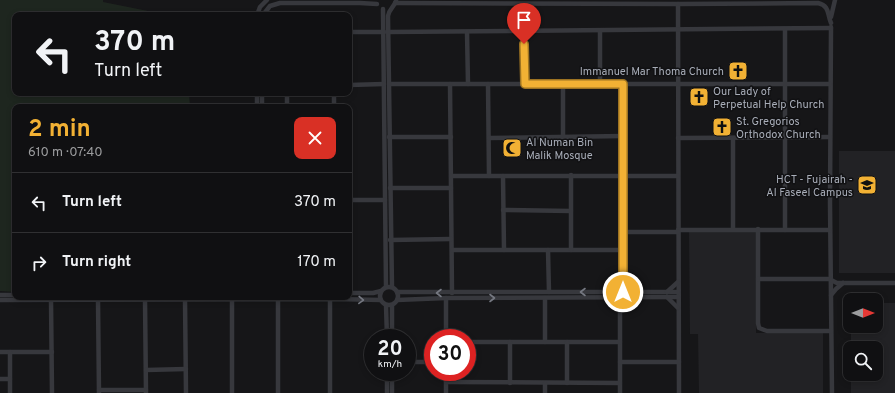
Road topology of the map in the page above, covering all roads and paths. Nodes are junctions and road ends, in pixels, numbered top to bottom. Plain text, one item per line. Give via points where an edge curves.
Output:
1 (268, 0) edge
2 (612, 0) edge
3 (835, 0) edge
4 (396, 1) edge
5 (376, 2) edge
6 (626, 2) edge
7 (589, 4) junction
8 (678, 4) junction
9 (390, 8) junction
10 (383, 9) junction
11 (258, 12) edge
12 (265, 12) edge
13 (831, 26) junction
14 (785, 29) junction
15 (678, 30) junction
16 (524, 31) junction
17 (600, 31) junction
18 (352, 32) edge
19 (386, 32) junction
20 (467, 32) junction
21 (387, 84) junction
22 (450, 84) junction
23 (468, 84) junction
24 (488, 84) junction
25 (525, 84) junction
26 (564, 84) junction
27 (600, 84) junction
28 (623, 84) junction
29 (678, 84) junction
30 (784, 84) junction
31 (830, 84) junction
32 (352, 85) edge
33 (623, 136) junction
34 (389, 137) junction
35 (451, 137) junction
36 (563, 137) junction
37 (785, 137) junction
38 (830, 137) junction
39 (489, 138) junction
40 (678, 138) junction
41 (733, 138) junction
42 (623, 175) junction
43 (451, 176) junction
44 (489, 176) junction
45 (503, 176) junction
46 (571, 176) junction
47 (678, 176) junction
48 (390, 188) junction
49 (451, 188) junction
50 (352, 200) edge
51 (385, 200) junction
52 (503, 210) junction
53 (571, 211) junction
54 (733, 229) junction
55 (758, 229) junction
56 (785, 230) junction
57 (830, 230) junction
58 (678, 231) junction
59 (623, 232) junction
60 (451, 239) junction
61 (390, 240) junction
62 (452, 250) junction
63 (504, 250) junction
64 (548, 250) junction
65 (570, 250) junction
66 (623, 250) junction
67 (758, 279) junction
68 (831, 279) junction
69 (678, 282) junction
70 (843, 283) junction
71 (895, 283) edge
72 (386, 287) junction
73 (392, 287) junction
74 (381, 291) junction
75 (397, 292) junction
76 (452, 292) junction
77 (549, 292) junction
78 (623, 292) junction
79 (667, 292) junction
80 (678, 292) junction
81 (352, 293) edge
82 (0, 295) edge
83 (12, 295) edge
84 (831, 295) junction
85 (446, 298) junction
86 (545, 298) junction
87 (620, 298) junction
88 (667, 298) junction
89 (678, 298) junction
90 (352, 299) edge
91 (0, 300) edge
92 (51, 300) joint
93 (98, 300) edge
94 (145, 300) edge
95 (185, 300) edge
96 (232, 300) edge
97 (278, 300) edge
98 (330, 300) edge
99 (381, 300) junction
100 (398, 300) junction
101 (389, 305) junction
102 (678, 308) junction
103 (388, 329) edge
104 (391, 329) edge
105 (446, 329) edge
106 (831, 331) junction
107 (476, 342) edge
108 (510, 342) junction
109 (545, 342) junction
110 (567, 342) junction
111 (620, 342) junction
112 (0, 352) edge
113 (10, 352) junction
114 (52, 352) junction
115 (620, 362) junction
116 (679, 362) junction
117 (146, 370) junction
118 (186, 370) junction
119 (0, 379) edge
120 (10, 379) junction
121 (387, 381) edge
122 (392, 381) edge
123 (446, 382) joint
124 (510, 383) junction
125 (545, 383) junction
126 (567, 383) junction
127 (620, 383) junction
128 (146, 391) edge
129 (99, 392) edge
130 (10, 393) edge
131 (52, 393) edge
132 (186, 393) edge
133 (232, 393) edge
134 (278, 393) edge
135 (330, 393) edge
136 (387, 393) edge
137 (392, 393) edge
138 (446, 393) edge
139 (545, 393) edge
140 (620, 393) edge
141 (679, 393) edge
142 (832, 393) edge

1 - 11 street
2 - 7 street
3 - 13 street
4 - 7 street
4 - 9 street
5 - 10 street
5 - 12 street via 280,3 270,6
6 - 7 street
6 - 8 street
8 - 13 street via 818,2 827,8
8 - 15 street
9 - 10 street
9 - 19 street
10 - 19 street
13 - 14 street
13 - 31 street
14 - 15 street
14 - 30 street
15 - 17 street
15 - 29 street
16 - 17 street
16 - 20 street
16 - 25 street
17 - 27 street
18 - 19 street
19 - 20 street
19 - 21 street
20 - 23 street
21 - 22 street
21 - 32 street
21 - 34 street
21 - 51 street
22 - 23 street
22 - 35 street
23 - 24 street
24 - 25 street
24 - 39 street
25 - 26 street
26 - 27 street
26 - 36 street
27 - 28 street
28 - 29 street
28 - 33 street
29 - 30 street
29 - 40 street
30 - 31 street
30 - 37 street
31 - 38 street
33 - 36 street
33 - 42 street
34 - 35 street
34 - 48 street
35 - 43 street
36 - 39 street
37 - 38 street
37 - 41 street
37 - 56 street
38 - 57 street
39 - 44 street
40 - 41 street
40 - 47 street
41 - 54 street
42 - 46 street
42 - 47 street
42 - 59 street
43 - 44 street
43 - 49 street
44 - 45 street
45 - 46 street
45 - 52 street
46 - 53 street
47 - 58 street
48 - 49 street
48 - 61 street
49 - 60 street
50 - 51 street
51 - 72 street
52 - 53 street
52 - 63 street
53 - 65 street
54 - 55 street
54 - 58 street
55 - 56 street
55 - 67 street
56 - 57 street
57 - 68 street
58 - 59 street
58 - 69 street
59 - 66 street
60 - 61 street
60 - 62 street
61 - 73 street
62 - 63 street
62 - 76 street
63 - 64 street
64 - 65 street
64 - 77 street
65 - 66 street
66 - 78 street
67 - 68 street
67 - 106 street via 758,323 761,330
68 - 70 street via 835,283
68 - 84 street
69 - 79 street
69 - 80 street
70 - 71 street
70 - 84 street
72 - 73 street
72 - 74 street
73 - 75 street
74 - 81 street via 373,294
74 - 99 street
76 -> 75 street
75 - 100 street
76 - 77 street
78 -> 77 street
78 - 79 street
79 - 80 street
80 - 89 street
82 - 83 street
84 - 106 street
85 -> 86 street
85 - 100 street
85 - 105 street
86 - 87 street
86 - 109 street
87 - 88 street
87 - 111 street
88 - 89 street
88 - 102 street
89 - 102 street
90 -> 99 street
91 - 92 street
92 - 114 street
93 - 129 street
94 - 117 street
95 - 118 street
96 - 133 street
97 - 134 street
98 - 135 street
99 - 101 street
100 - 101 street
101 - 103 street
101 - 104 street
102 - 116 street
106 - 142 street
107 - 108 street
108 - 109 street
108 - 124 street
109 - 110 street
110 - 111 street
110 - 126 street
111 - 115 street
112 - 113 street
113 - 114 street
113 - 120 street
114 - 131 street
115 - 116 street
115 - 127 street
116 - 141 street
117 - 118 street
117 - 128 street
118 - 132 street
119 - 120 street
120 - 130 street
121 - 136 street
122 - 137 street
123 - 124 street
123 - 138 street
124 - 125 street
125 - 126 street
125 - 139 street
126 - 127 street
127 - 140 street
128 - 129 street

